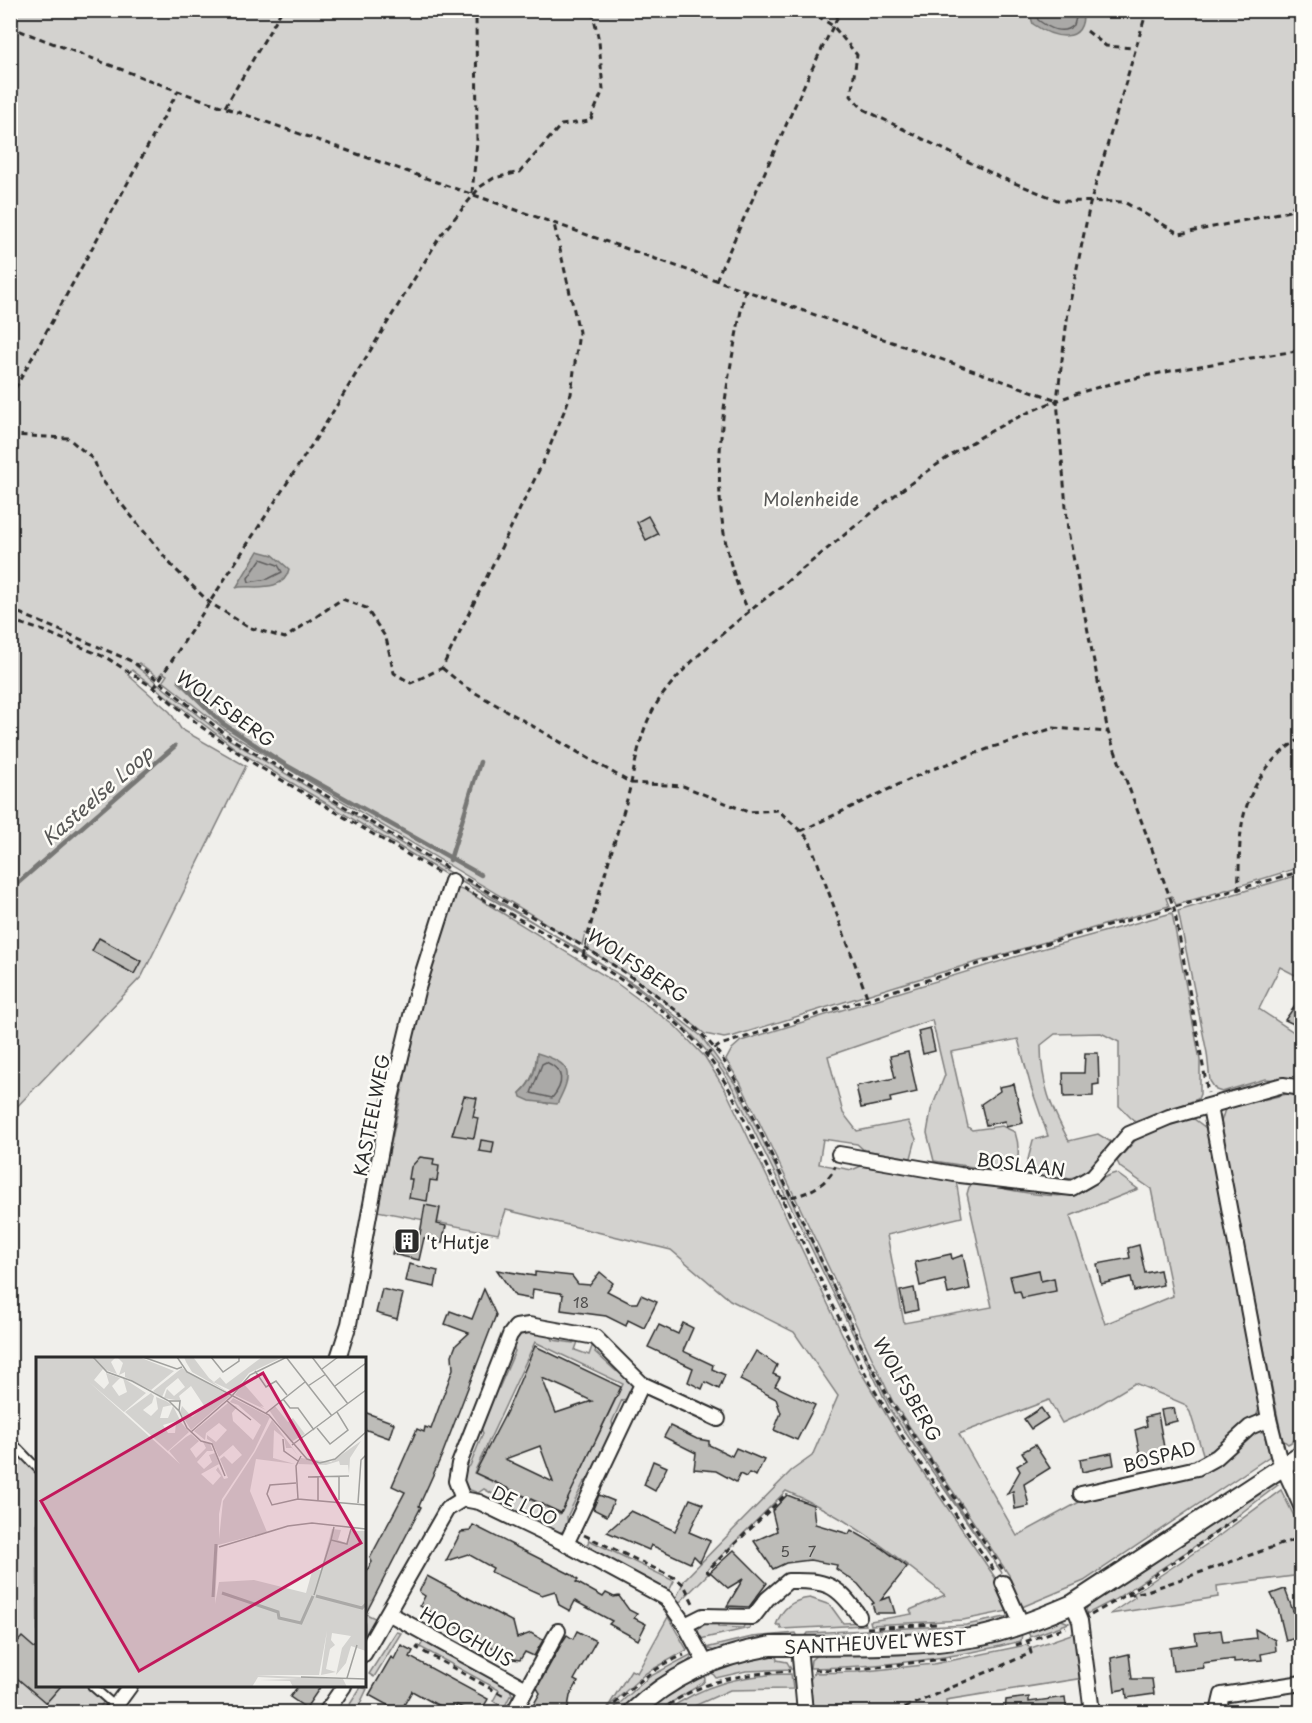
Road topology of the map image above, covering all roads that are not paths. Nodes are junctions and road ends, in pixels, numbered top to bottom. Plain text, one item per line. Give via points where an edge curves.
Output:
1 (453, 881) road end
2 (1302, 1088) edge
3 (1210, 1107) junction
4 (839, 1154) road end
5 (339, 1357) edge
6 (642, 1384) junction
7 (718, 1419) dead end
8 (1269, 1419) junction
9 (10, 1440) edge
10 (1302, 1454) edge
11 (36, 1466) edge
12 (1282, 1466) junction
13 (1081, 1494) dead end
14 (463, 1499) junction
15 (1302, 1508) edge
16 (566, 1544) junction
17 (1003, 1583) road end
18 (1073, 1604) junction
19 (390, 1614) junction
20 (858, 1622) road end
21 (1021, 1623) junction
22 (686, 1625) junction
23 (558, 1631) dead end
24 (799, 1646) junction
25 (366, 1651) edge
26 (706, 1664) junction
27 (1302, 1683) edge
28 (93, 1687) edge
29 (129, 1687) edge
30 (343, 1687) edge
31 (526, 1689) junction
32 (516, 1708) edge
33 (113, 1709) edge
34 (326, 1713) edge
35 (633, 1713) edge
36 (805, 1713) edge
37 (1092, 1713) edge
38 (1218, 1713) edge

1 - 5 street, KASTEELWEG via 417,991 388,1106 349,1324
2 - 3 street, BOSLAAN via 1284,1085
3 - 4 street, BOSLAAN via 1169,1117 1129,1134 1093,1176 1072,1188 960,1175
3 - 8 street
6 - 7 street
6 - 14 street via 595,1337 516,1327 459,1464 456,1482
6 - 16 street
8 - 12 street
8 - 13 street, BOSPAD via 1250,1427 1217,1457 1197,1468
9 - 11 lane
10 - 12 street, SANTHEUVEL WEST
12 - 15 street
12 - 18 street, SANTHEUVEL WEST
14 - 16 street, DE LOO via 478,1502
14 - 19 street, DE LOO via 447,1509
16 - 22 street, DE LOO via 666,1598
17 - 21 street
18 - 21 street, SANTHEUVEL WEST
18 - 37 street via 1080,1621
19 - 25 street, DE LOO
19 - 31 street, HOOGHUIS
20 - 22 street via 835,1587 788,1581 753,1617 700,1617
21 - 24 street, SANTHEUVEL WEST via 979,1637
22 - 26 street, DE LOO
23 - 31 street, HOOGHUIS
24 - 26 street, SANTHEUVEL WEST via 745,1650
24 - 36 street
26 - 35 street, SANTHEUVEL WEST via 664,1685
27 - 38 street via 1222,1695
28 - 33 lane
29 - 33 street
30 - 34 street
31 - 32 street, HOOGHUIS

